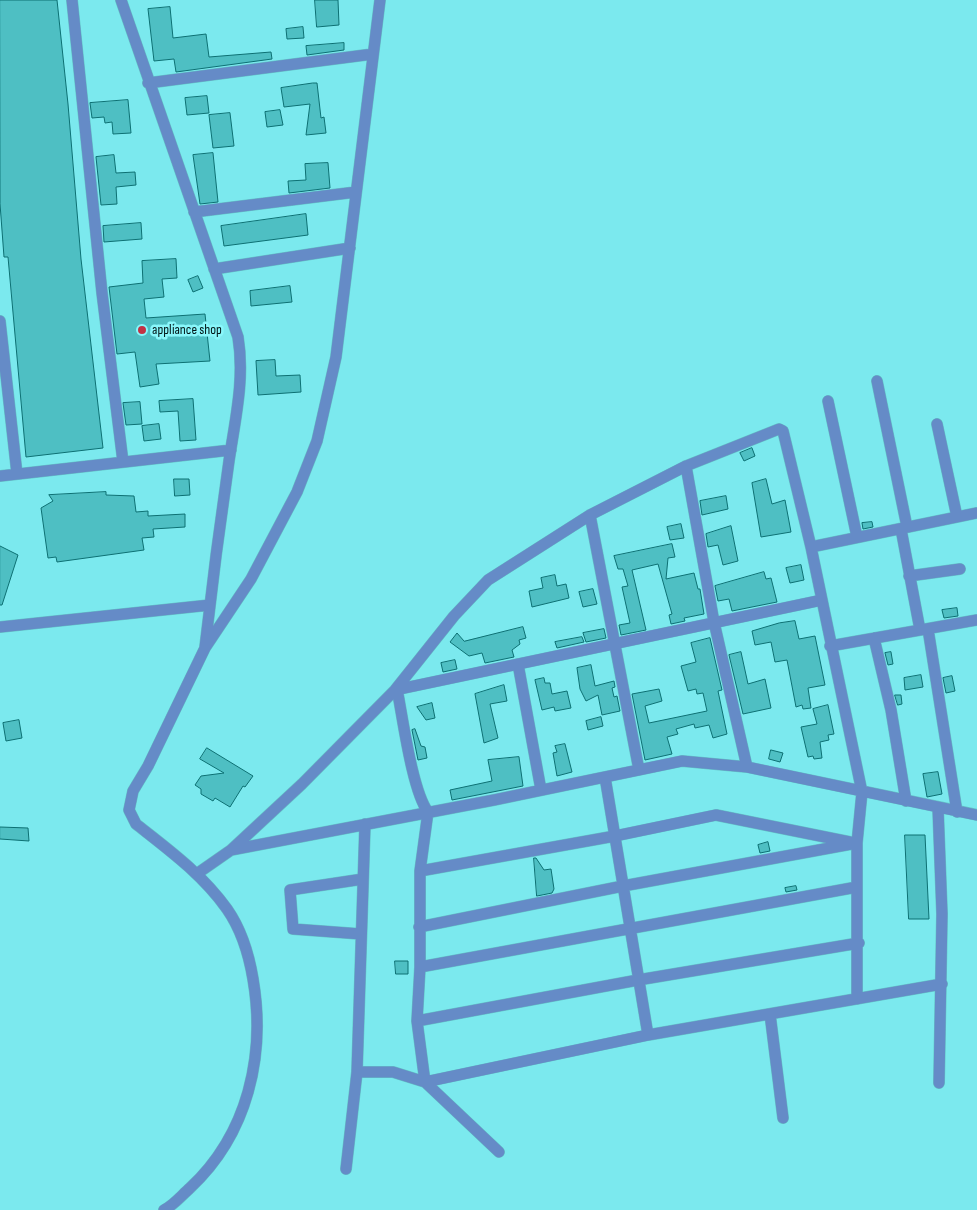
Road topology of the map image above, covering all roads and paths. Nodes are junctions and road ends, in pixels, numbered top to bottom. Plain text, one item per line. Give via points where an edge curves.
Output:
1 (72, 0) edge
2 (121, 0) edge
3 (380, 0) edge
4 (373, 54) junction
5 (148, 83) junction
6 (356, 192) junction
7 (194, 212) junction
8 (350, 248) junction
9 (214, 269) junction
10 (0, 321) edge
11 (877, 381) dead end
12 (828, 401) dead end
13 (937, 424) dead end
14 (231, 450) junction
15 (123, 462) junction
16 (686, 466) junction
17 (17, 474) junction
18 (0, 476) edge
19 (977, 513) edge
20 (590, 515) junction
21 (956, 517) junction
22 (904, 528) junction
23 (857, 537) junction
24 (811, 547) junction
25 (960, 569) dead end
26 (909, 576) junction
27 (822, 600) junction
28 (210, 605) junction
29 (977, 620) edge
30 (714, 622) junction
31 (0, 627) edge
32 (924, 629) junction
33 (874, 638) junction
34 (614, 644) junction
35 (830, 646) junction
36 (205, 648) junction
37 (518, 664) junction
38 (396, 689) junction
39 (747, 767) junction
40 (639, 770) junction
41 (606, 776) junction
42 (541, 790) junction
43 (862, 792) junction
44 (906, 801) junction
45 (938, 808) junction
46 (428, 812) junction
47 (957, 812) junction
48 (977, 815) edge
49 (365, 824) junction
50 (615, 836) junction
51 (858, 843) junction
52 (231, 850) junction
53 (420, 871) junction
54 (198, 873) junction
55 (363, 879) junction
56 (623, 886) junction
57 (857, 887) junction
58 (419, 927) junction
59 (630, 928) junction
60 (361, 934) junction
61 (859, 943) junction
62 (420, 967) junction
63 (638, 980) junction
64 (942, 984) junction
65 (857, 999) junction
66 (770, 1014) junction
67 (417, 1021) junction
68 (648, 1035) junction
69 (356, 1072) junction
70 (425, 1082) junction
71 (939, 1083) dead end
72 (783, 1118) dead end
73 (498, 1152) dead end
74 (346, 1169) dead end
75 (167, 1210) edge

1 - 15 street
2 - 5 street
3 - 4 street
4 - 5 street
4 - 6 street
5 - 7 street
6 - 7 street
6 - 8 street
7 - 9 street
8 - 9 street
8 - 36 street via 336,356 312,459 298,492 251,578
9 - 14 street via 240,347 241,381
10 - 17 street
11 - 22 street
12 - 23 street
13 - 21 street
14 - 15 street
14 - 28 street
15 - 17 street
16 - 20 street
16 - 24 street via 775,429 782,430
16 - 30 street
17 - 18 street
19 - 21 street
20 - 34 street
20 - 38 street via 500,571 475,591
21 - 22 street
22 - 23 street
22 - 26 street
23 - 24 street
24 - 27 street
25 - 26 street
26 - 32 street
27 - 30 street
27 - 35 street
28 - 31 street
28 - 36 street
29 - 32 street
30 - 34 street
30 - 39 street
32 - 33 street
32 - 47 street
33 - 35 street
33 - 44 street via 891,710
34 - 37 street
34 - 40 street
35 - 43 street
36 - 54 street via 148,766 133,790 129,810 136,824
37 - 38 street
37 - 42 street
38 - 46 street via 409,753 423,805
38 - 52 street
39 - 40 street via 682,761
39 - 43 street
40 - 41 street
41 - 42 street
41 - 50 street
42 - 46 street
43 - 44 street
43 - 51 street
44 - 45 street
45 - 47 street
45 - 64 street
46 - 49 street
46 - 53 street
47 - 48 street
49 - 52 street
49 - 55 street
50 - 51 street via 716,815
50 - 53 street
50 - 56 street
51 - 56 street
51 - 57 street
52 - 54 street
53 - 58 street
54 - 75 street via 227,909 247,952 257,1007 258,1047 253,1079 230,1136 211,1166
55 - 60 street
55 - 60 street via 290,890 293,929
56 - 58 street
56 - 59 street
57 - 59 street
57 - 61 street
58 - 62 street
59 - 62 street
59 - 63 street
60 - 69 street
61 - 63 street
61 - 65 street
62 - 67 street
63 - 67 street
63 - 68 street
64 - 65 street
64 - 71 street
65 - 66 street
66 - 68 street
66 - 72 street
67 - 70 street
68 - 70 street
69 - 70 street via 393,1072
69 - 74 street
70 - 73 street

